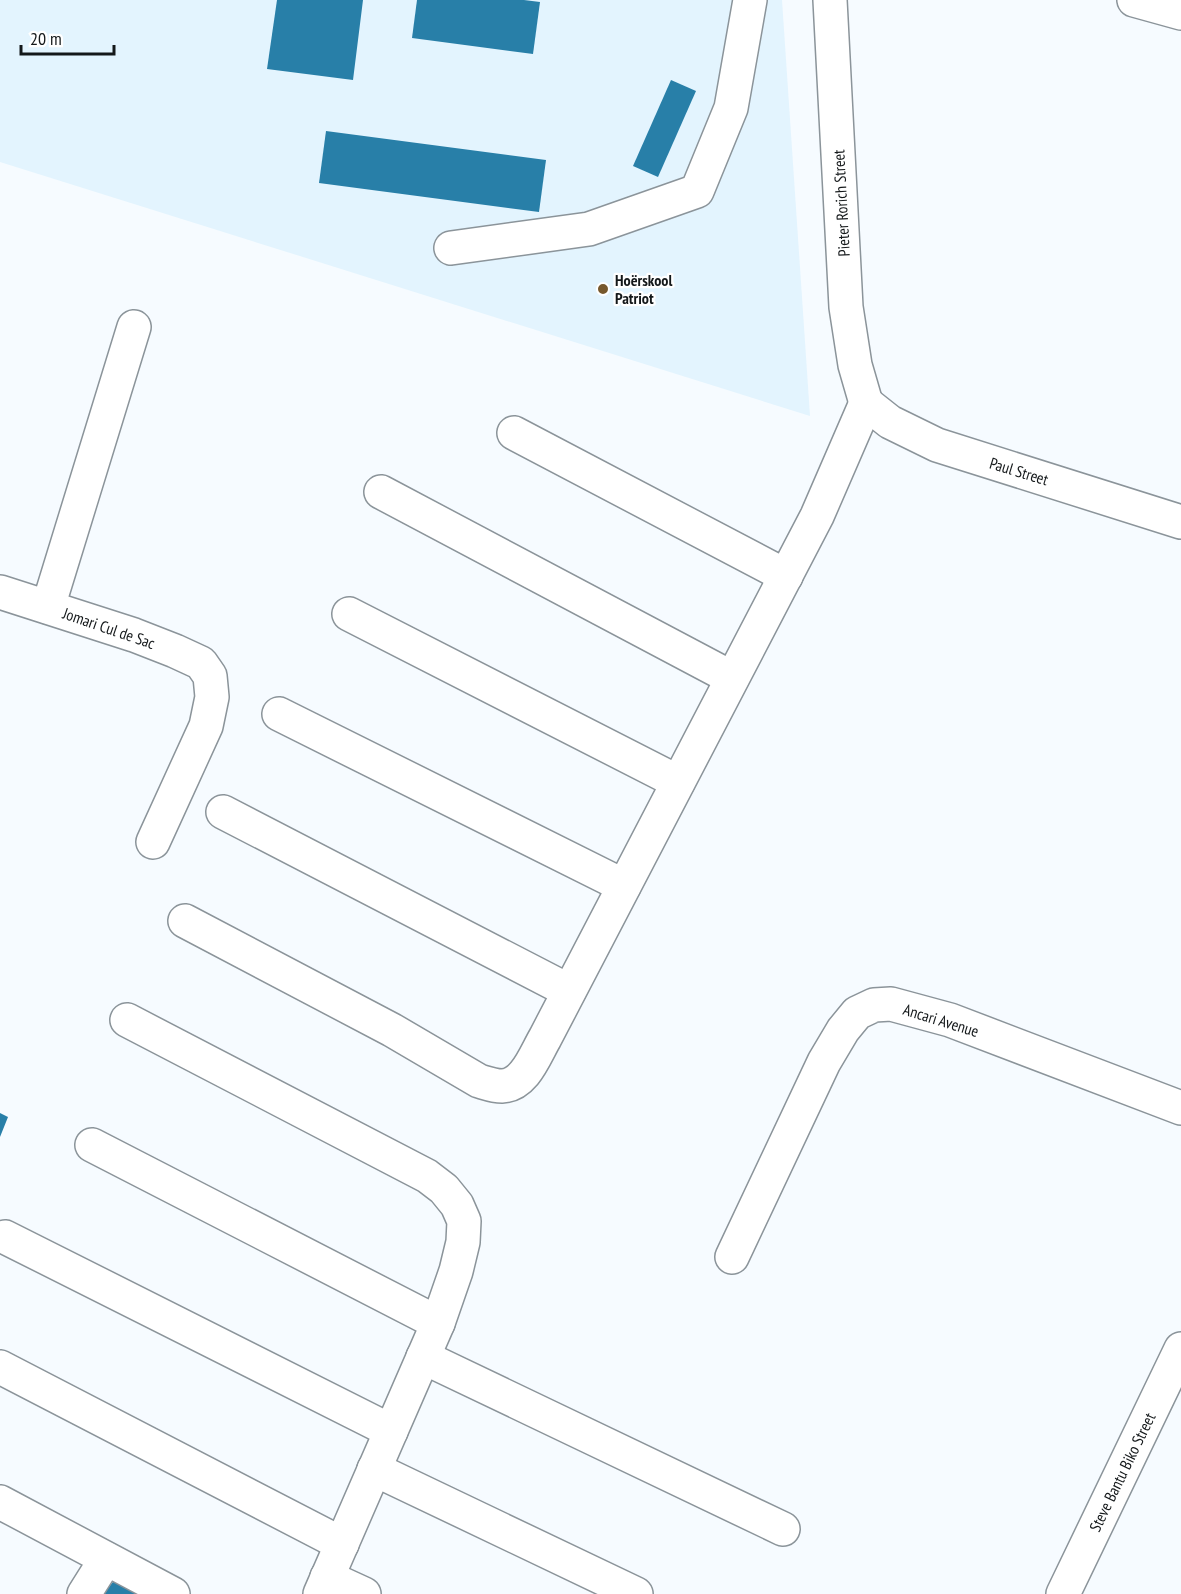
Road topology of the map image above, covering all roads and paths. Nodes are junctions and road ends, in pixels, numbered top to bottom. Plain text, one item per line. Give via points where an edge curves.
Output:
1 (750, 0) edge
2 (830, 0) edge
3 (1134, 0) edge
4 (1181, 13) edge
5 (451, 248) dead end
6 (134, 327) dead end
7 (866, 403) junction
8 (514, 433) dead end
9 (381, 492) dead end
10 (1181, 522) edge
11 (786, 576) junction
12 (0, 592) edge
13 (48, 607) junction
14 (350, 614) dead end
15 (732, 678) junction
16 (279, 714) dead end
17 (678, 782) junction
18 (223, 812) dead end
19 (153, 842) dead end
20 (624, 886) junction
21 (184, 921) dead end
22 (569, 992) junction
23 (127, 1020) dead end
24 (1181, 1107) edge
25 (92, 1145) dead end
26 (5, 1237) dead end
27 (732, 1257) dead end
28 (438, 1323) junction
29 (1181, 1349) edge
30 (423, 1357) junction
31 (0, 1366) edge
32 (391, 1431) junction
33 (374, 1469) junction
34 (0, 1502) edge
35 (783, 1529) dead end
36 (342, 1544) junction
37 (106, 1559) junction
38 (324, 1585) edge
39 (84, 1594) edge
40 (173, 1594) edge
41 (364, 1594) edge
42 (636, 1594) edge
43 (1063, 1594) edge

1 - 5 street via 731,108 697,191 589,229
2 - 7 street, Pieter Rorich Street via 846,307 855,365
3 - 4 street
6 - 13 street
7 - 10 street, Paul Street via 890,422 937,446
7 - 11 street
8 - 11 street
9 - 15 street
11 - 15 street
12 - 13 street, Jomari Cul de Sac
13 - 19 street, Jomari Cul de Sac via 175,651 201,663 210,676 212,697 206,726
14 - 17 street
15 - 17 street
16 - 20 street
17 - 20 street
18 - 22 street
20 - 22 street
21 - 22 street via 491,1085 517,1082
23 - 28 street via 427,1176 444,1189 464,1221 456,1271
24 - 27 street, Ancari Avenue via 950,1020 891,1004 874,1005 857,1013 824,1062
25 - 28 street
26 - 32 street
28 - 30 street
29 - 43 street, Steve Bantu Biko Street
30 - 32 street
30 - 35 street
31 - 36 street
32 - 33 street
33 - 36 street
33 - 42 street
34 - 37 street
36 - 38 street
37 - 39 street
37 - 40 street
38 - 41 street

